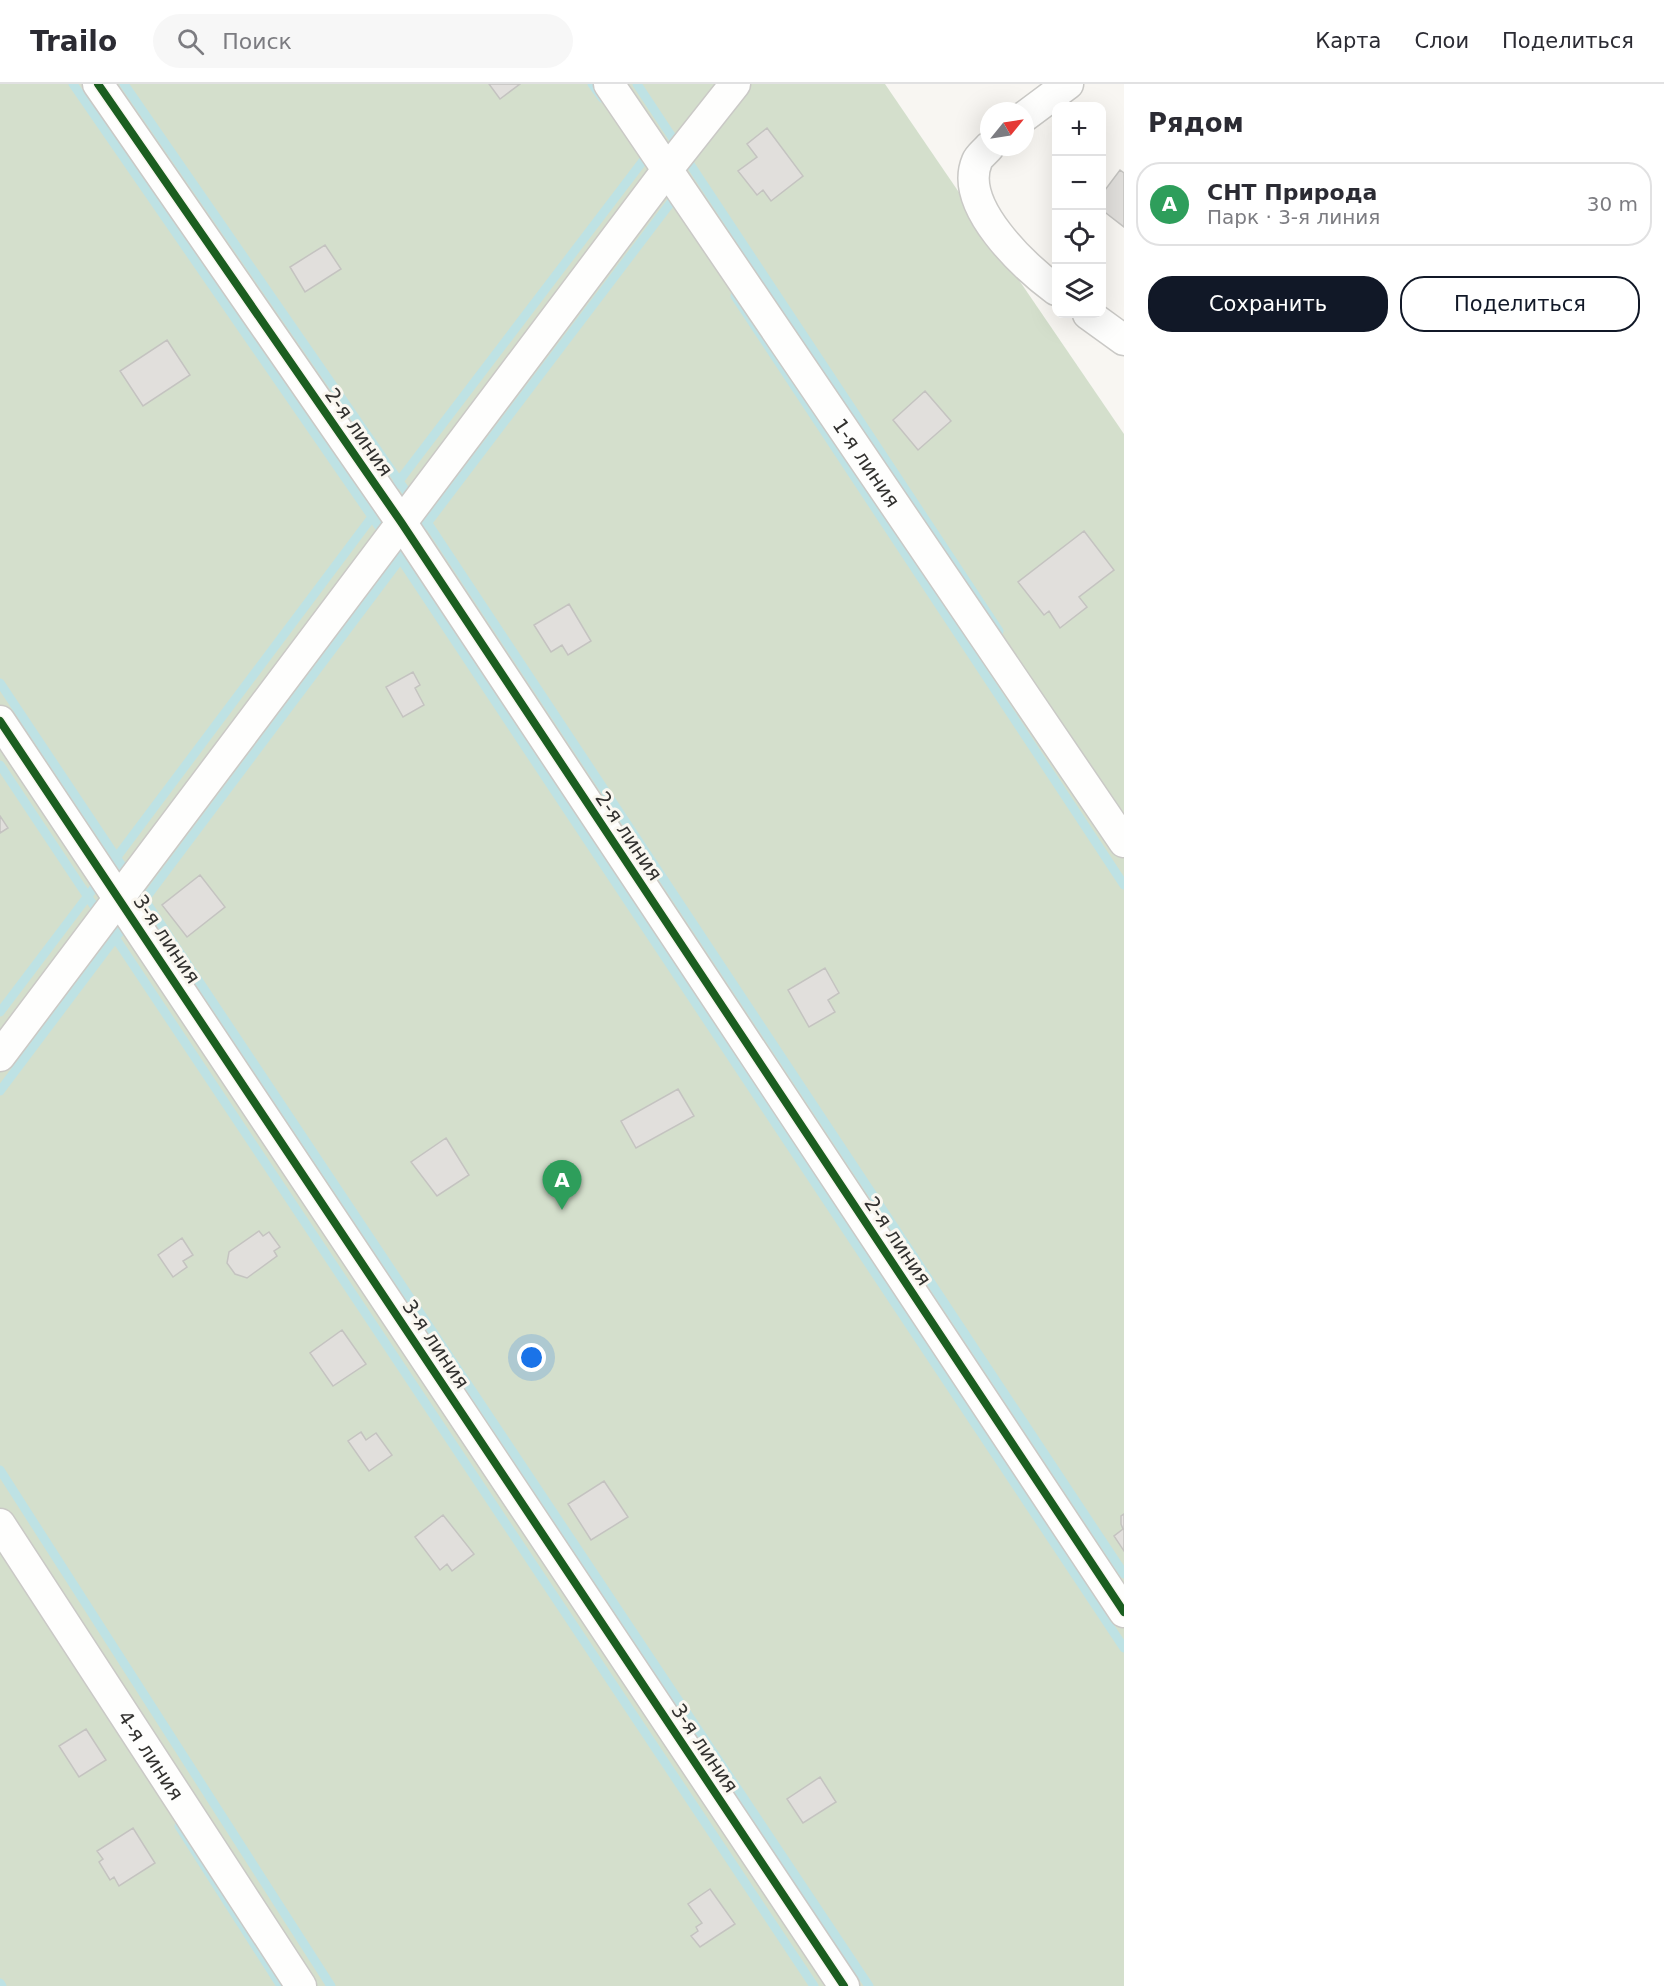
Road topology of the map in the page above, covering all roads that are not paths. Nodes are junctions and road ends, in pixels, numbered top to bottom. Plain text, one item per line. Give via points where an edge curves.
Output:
1 (98, 84) edge
2 (609, 84) edge
3 (735, 84) edge
4 (1068, 84) edge
5 (1034, 109) edge
6 (981, 156) edge
7 (667, 170) junction
8 (1052, 287) edge
9 (1095, 318) edge
10 (1124, 339) edge
11 (401, 522) junction
12 (0, 721) edge
13 (1124, 842) edge
14 (119, 898) junction
15 (0, 1056) edge
16 (0, 1524) edge
17 (1124, 1612) edge
18 (301, 1986) edge
19 (844, 1986) edge

1 - 11 street, 2-я линия
2 - 7 street, 1-я линия
3 - 7 street
4 - 5 street
6 - 8 street via 975,179 979,201 995,231
7 - 11 street
7 - 13 street, 1-я линия
9 - 10 street
11 - 14 street
11 - 17 street, 2-я линия
12 - 14 street, 3-я линия
14 - 15 street
14 - 19 street, 3-я линия
16 - 18 street, 4-я линия

